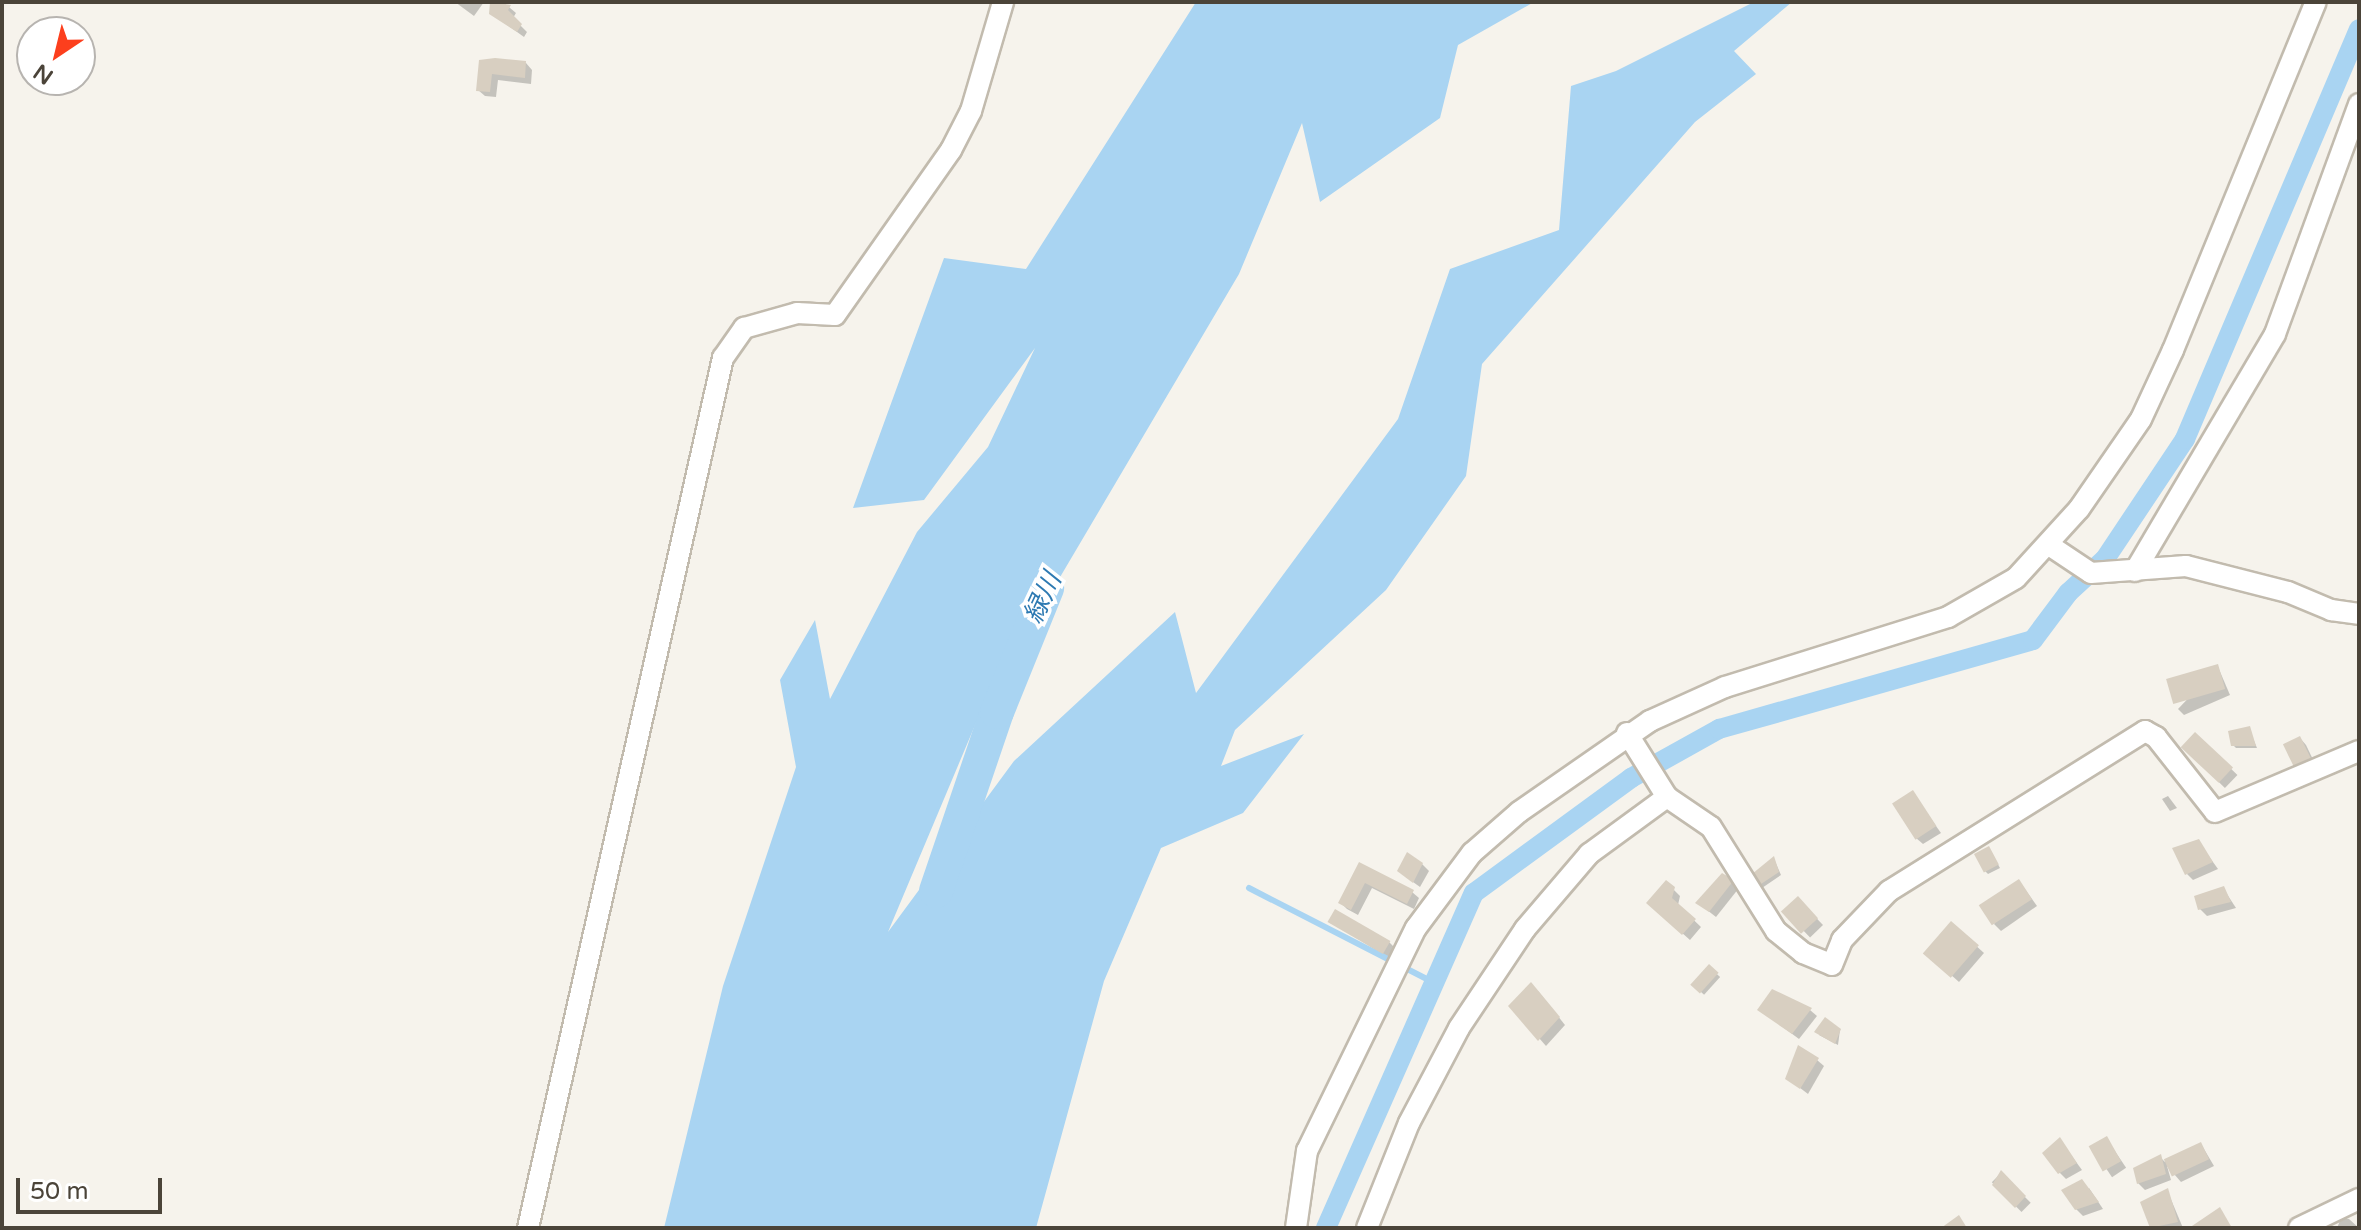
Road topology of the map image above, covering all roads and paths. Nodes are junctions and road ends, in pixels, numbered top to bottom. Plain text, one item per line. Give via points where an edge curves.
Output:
1 (1003, 2) edge
2 (2316, 2) edge
3 (2359, 104) edge
4 (2049, 545) junction
5 (2135, 571) junction
6 (2359, 614) edge
7 (1627, 733) junction
8 (2359, 751) edge
9 (1667, 797) junction
10 (2359, 1199) edge
11 (528, 1228) edge
12 (1296, 1228) edge
13 (1367, 1228) edge
14 (2299, 1228) edge

1 - 11 street via 971,111 951,150 835,315 797,313 744,328 723,358
2 - 4 street via 2141,419
3 - 5 street via 2275,334
4 - 5 street via 2091,573
4 - 7 street via 2016,578 1948,617 1725,687
5 - 6 street via 2186,566
7 - 9 street
7 - 12 street via 1472,853 1416,928 1307,1151
8 - 9 street via 2215,812 2156,737 2145,731 1889,891 1842,940 1832,965 1803,953 1776,931 1711,827
9 - 13 street via 1589,854 1525,929 1459,1028 1409,1123
10 - 14 street

